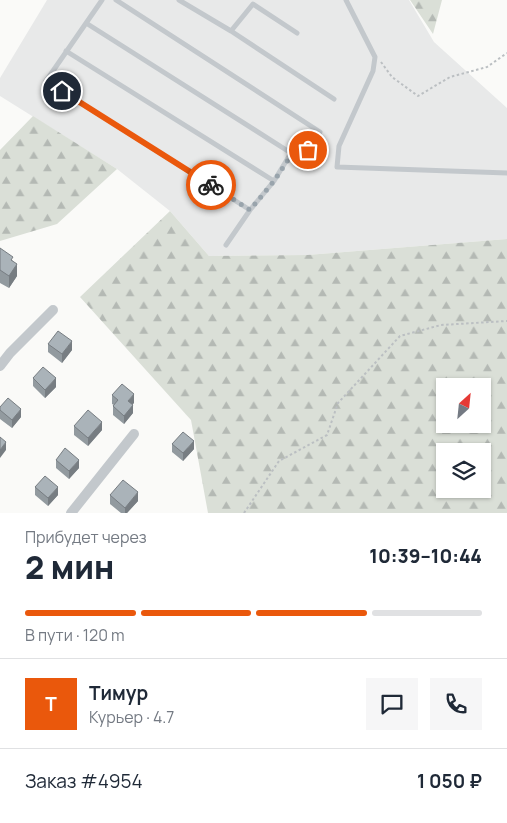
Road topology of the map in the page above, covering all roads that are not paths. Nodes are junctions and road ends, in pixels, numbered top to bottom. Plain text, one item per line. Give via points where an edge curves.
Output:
1 (102, 0) edge
2 (116, 0) edge
3 (180, 0) edge
4 (346, 0) edge
5 (86, 23) junction
6 (231, 32) junction
7 (297, 34) dead end
8 (66, 51) junction
9 (334, 99) dead end
10 (292, 154) junction
11 (507, 173) edge
12 (274, 181) junction
13 (250, 210) junction
14 (226, 245) dead end
15 (53, 310) dead end
16 (0, 366) edge
17 (134, 434) dead end
18 (71, 513) edge

1 - 5 lane
2 - 10 lane via 320,132 308,150
3 - 6 lane
4 - 11 lane via 375,57 373,71 339,146 338,167
5 - 8 lane
5 - 10 lane
6 - 7 lane via 253,4
6 - 9 lane
8 - 12 lane
8 - 13 lane via 46,82
10 - 12 lane
12 - 13 lane
13 - 14 lane
15 - 16 street
17 - 18 street

